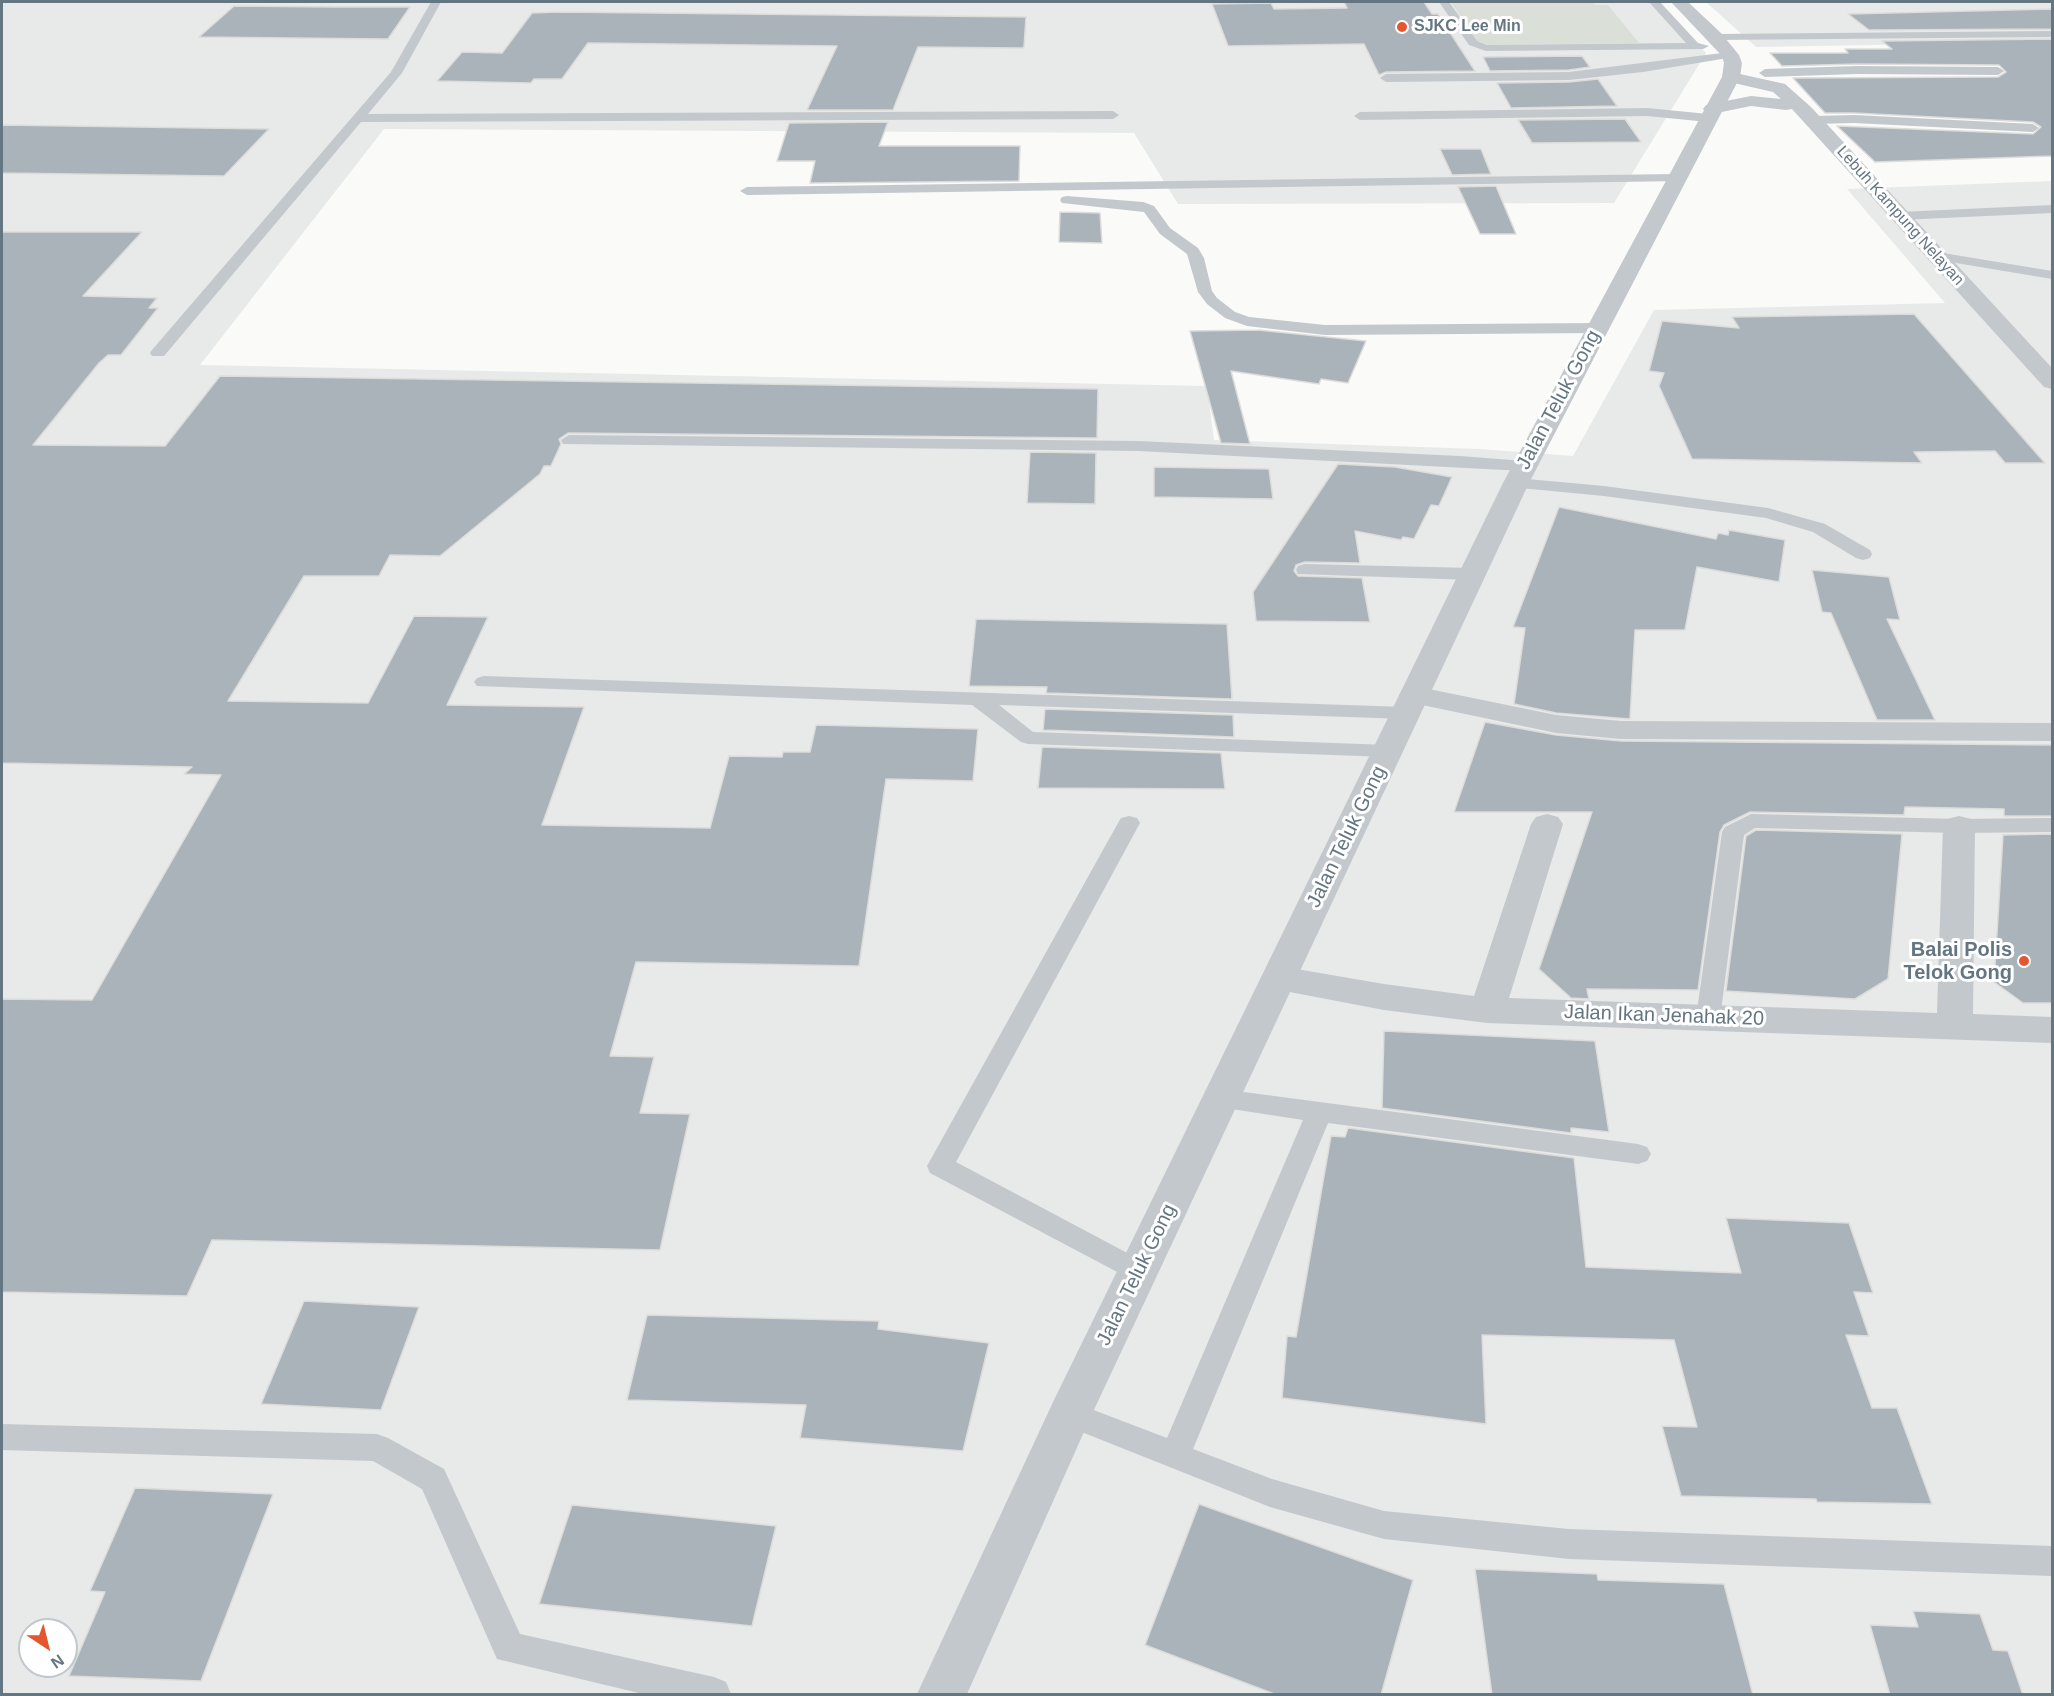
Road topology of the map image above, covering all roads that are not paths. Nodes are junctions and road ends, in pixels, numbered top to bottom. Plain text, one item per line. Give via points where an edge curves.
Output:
1 (436, 2) edge
2 (1444, 2) edge
3 (1654, 2) edge
4 (1679, 2) edge
5 (2052, 34) edge
6 (1719, 51) junction
7 (1998, 71) dead end
8 (1386, 78) dead end
9 (1772, 81) junction
10 (1710, 114) junction
11 (1113, 115) dead end
12 (1360, 116) dead end
13 (1809, 116) junction
14 (359, 118) junction
15 (2033, 128) dead end
16 (1677, 178) junction
17 (747, 191) dead end
18 (1067, 200) dead end
19 (2052, 210) edge
20 (1900, 216) junction
21 (1937, 256) junction
22 (2052, 275) edge
23 (1598, 328) junction
24 (158, 353) dead end
25 (2052, 382) edge
26 (569, 440) dead end
27 (1520, 474) junction
28 (1863, 554) dead end
29 (1305, 570) dead end
30 (1472, 574) junction
31 (484, 682) dead end
32 (979, 700) junction
33 (1410, 704) junction
34 (2052, 732) edge
35 (1388, 751) junction
36 (1129, 823) dead end
37 (1547, 824) dead end
38 (2052, 825) edge
39 (1959, 826) junction
40 (1279, 978) junction
41 (1487, 1010) junction
42 (1708, 1018) junction
43 (1955, 1026) junction
44 (2052, 1030) edge
45 (1221, 1099) junction
46 (1319, 1112) junction
47 (1638, 1154) dead end
48 (1138, 1272) junction
49 (1070, 1414) junction
50 (2, 1437) edge
51 (1175, 1455) junction
52 (2052, 1561) edge
53 (714, 1695) edge
54 (942, 1695) edge

1 - 14 lane via 401,65
2 - 6 lane via 1473,43 1486,48
3 - 6 lane
4 - 6 street
5 - 6 lane
6 - 8 lane via 1643,68 1569,76
6 - 9 street, Lebuh Kampung Nelayan
6 - 9 street
6 - 10 street, Jalan Teluk Gong
7 - 9 lane via 1857,70
9 - 13 street, Lebuh Kampung Nelayan
10 - 12 lane
10 - 13 street via 1732,104 1761,101 1781,104
10 - 16 street, Jalan Teluk Gong
11 - 14 lane
13 - 15 lane
13 - 20 street, Lebuh Kampung Nelayan
14 - 24 lane
16 - 17 lane
16 - 23 street, Jalan Teluk Gong
18 - 23 lane via 1149,208 1166,231 1193,251 1205,292 1212,301 1230,315 1247,321 1325,330
19 - 20 lane
20 - 21 street, Lebuh Kampung Nelayan
21 - 22 lane
21 - 25 street, Lebuh Kampung Nelayan
23 - 27 street, Jalan Teluk Gong
26 - 27 lane via 1138,446 1438,459
27 - 28 lane via 1768,513 1819,528
27 - 30 street, Jalan Teluk Gong
29 - 30 lane
30 - 33 street, Jalan Teluk Gong
31 - 32 lane
32 - 33 lane
32 - 35 lane via 1028,738
33 - 34 street via 1621,730
33 - 35 street, Jalan Teluk Gong
35 - 40 street, Jalan Teluk Gong
36 - 48 lane via 940,1166
37 - 41 street
38 - 39 lane
39 - 42 lane via 1751,821 1733,832
39 - 43 street
40 - 41 street, Jalan Ikan Jenahak 20
40 - 45 street, Jalan Teluk Gong
41 - 42 street, Jalan Ikan Jenahak 20
42 - 43 street, Jalan Ikan Jenahak 20
43 - 44 street, Jalan Ikan Jenahak 20
45 - 46 lane
45 - 48 street, Jalan Teluk Gong
46 - 47 lane
46 - 51 lane
48 - 49 street, Jalan Teluk Gong
49 - 51 lane
49 - 54 street, Jalan Teluk Gong
50 - 53 lane via 377,1448 433,1479 509,1648
51 - 52 lane via 1270,1493 1384,1525 1569,1544

